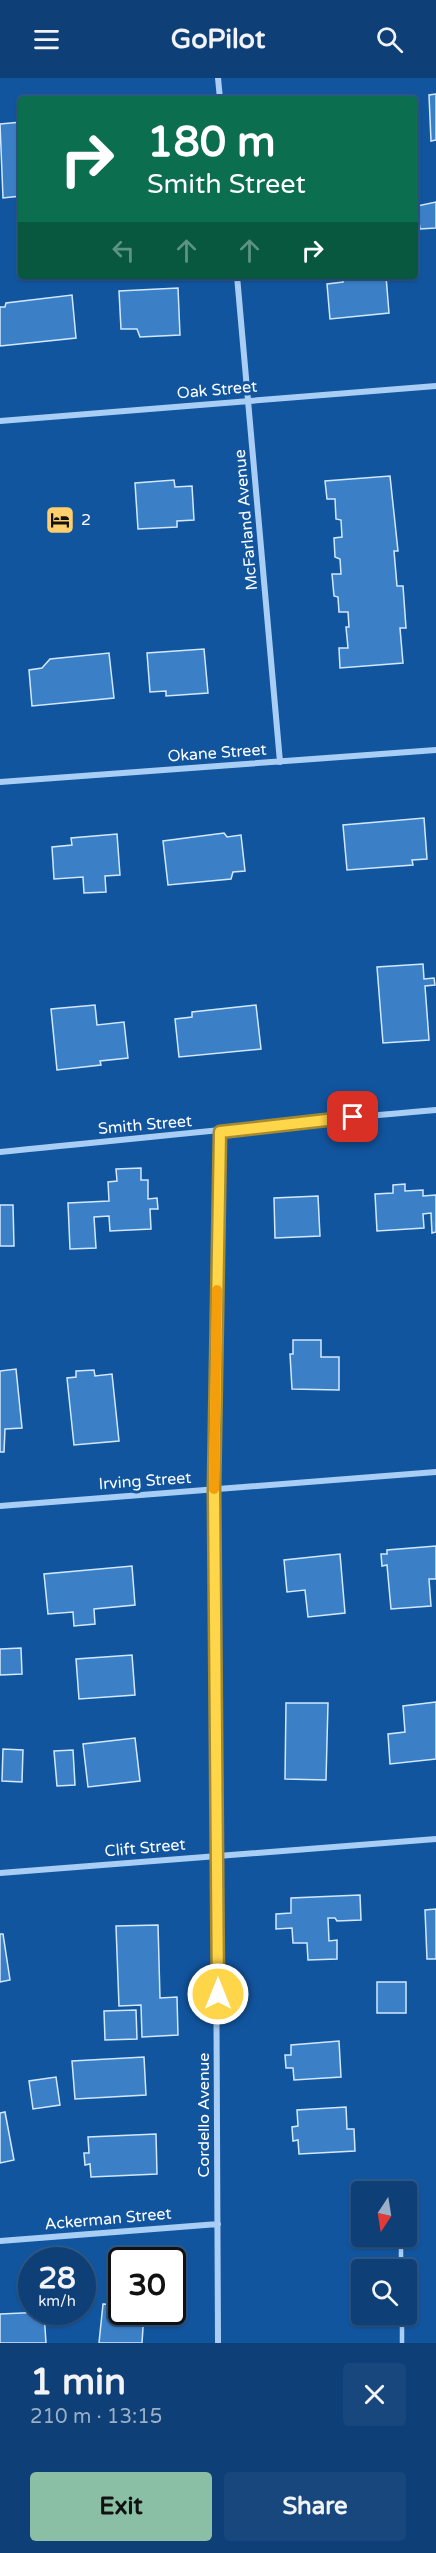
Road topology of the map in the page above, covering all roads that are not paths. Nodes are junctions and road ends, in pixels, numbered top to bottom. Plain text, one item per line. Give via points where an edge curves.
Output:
1 (218, 78) edge
2 (220, 96) edge
3 (237, 279) edge
4 (436, 386) edge
5 (249, 401) junction
6 (0, 421) edge
7 (436, 750) edge
8 (280, 762) junction
9 (0, 782) edge
10 (436, 1110) edge
11 (220, 1132) junction
12 (0, 1152) edge
13 (436, 1472) edge
14 (214, 1489) junction
15 (0, 1506) edge
16 (436, 1839) edge
17 (218, 1856) junction
18 (0, 1874) edge
19 (218, 2224) junction
20 (0, 2241) edge
21 (402, 2325) edge
22 (218, 2343) edge
23 (402, 2343) edge

1 - 2 street
3 - 5 street, McFarland Avenue
4 - 5 street, Oak Street
5 - 6 street, Oak Street
5 - 8 street, McFarland Avenue
7 - 8 street, Okane Street
8 - 9 street, Okane Street
10 - 11 street, Smith Street
11 - 12 street, Smith Street
11 - 14 street, Cordello Avenue
13 - 14 street, Irving Street
14 - 15 street, Irving Street
14 - 17 street, Cordello Avenue
16 - 17 street, Clift Street
17 - 18 street, Clift Street
17 - 19 street, Cordello Avenue
19 - 20 street, Ackerman Street
19 - 22 street, Cordello Avenue
21 - 23 lane

